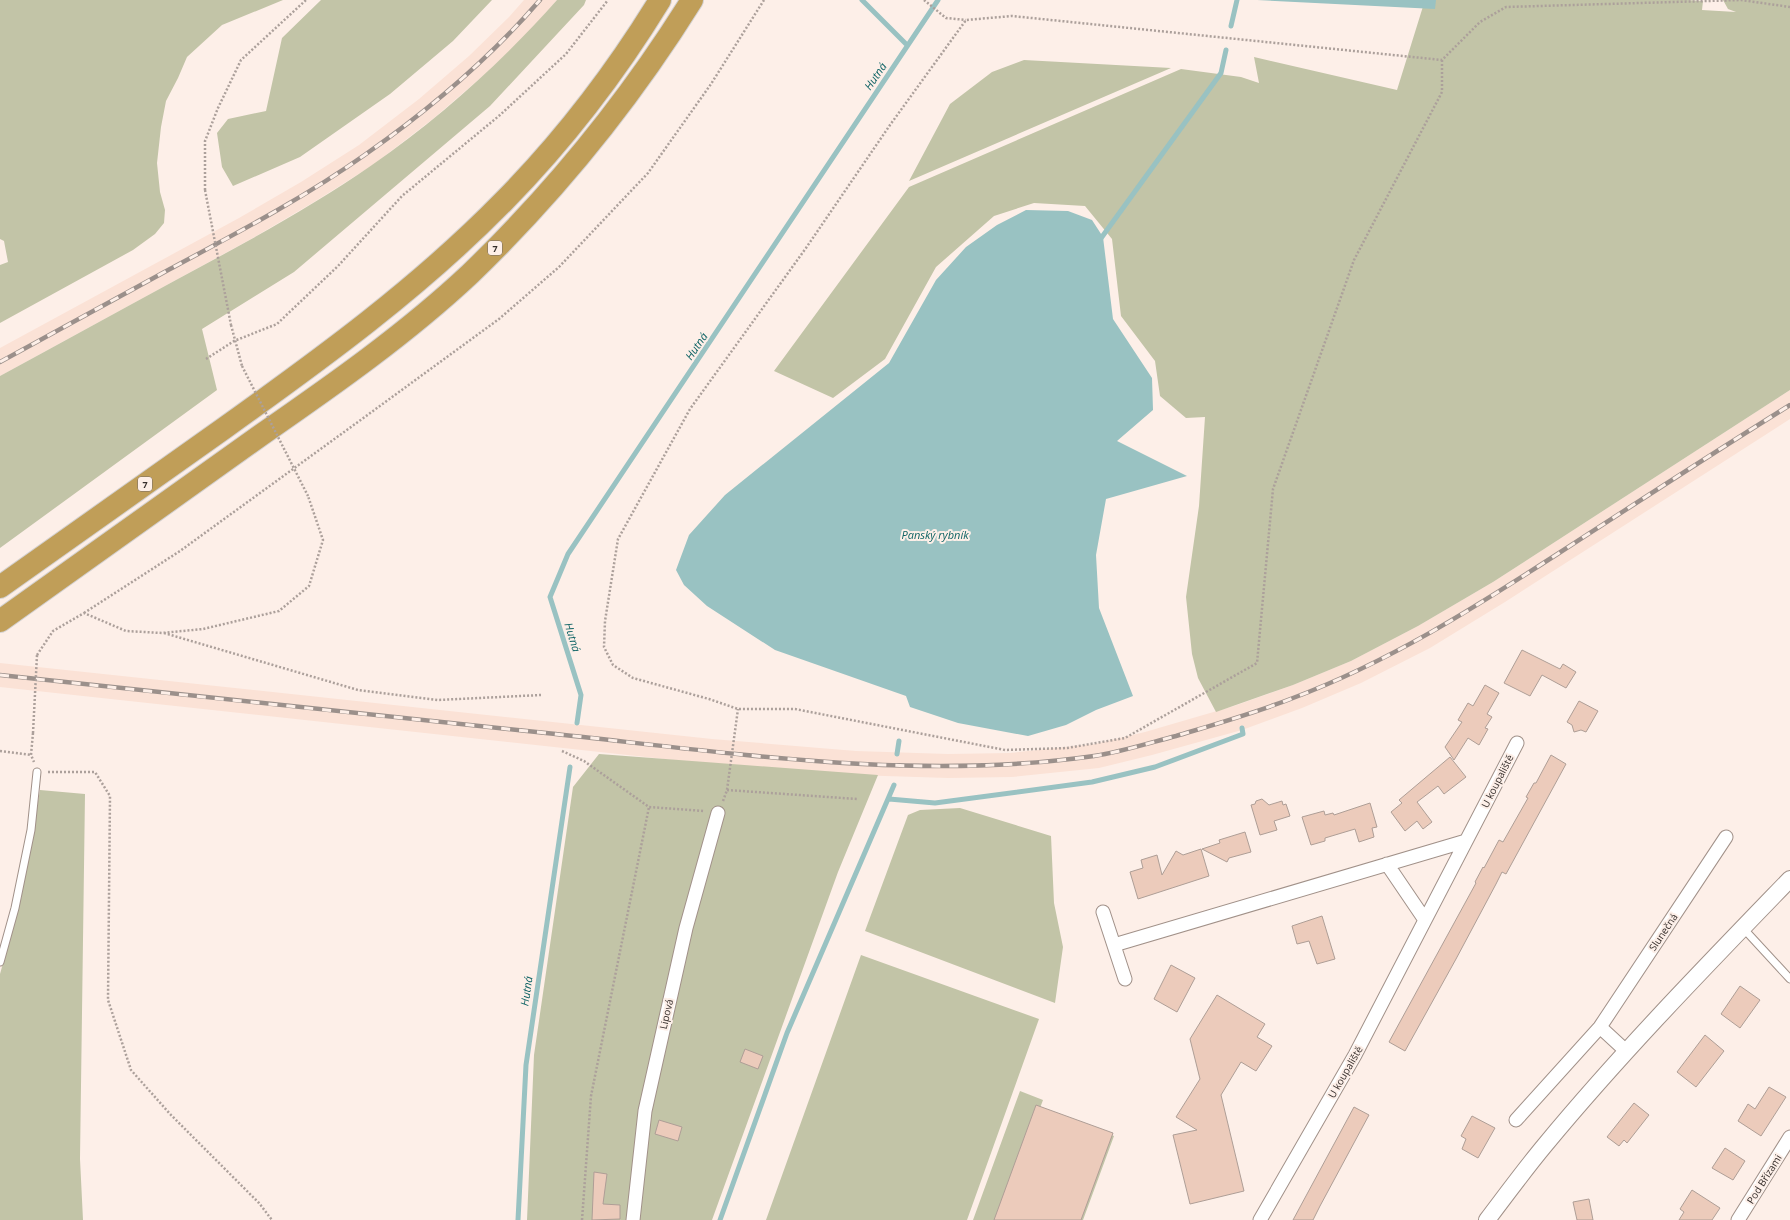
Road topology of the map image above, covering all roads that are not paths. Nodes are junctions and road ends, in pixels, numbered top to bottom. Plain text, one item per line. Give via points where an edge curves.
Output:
1 (660, 0) edge
2 (692, 0) edge
3 (0, 587) edge
4 (0, 621) edge
5 (1517, 743) dead end
6 (37, 772) road end
7 (718, 812) road end
8 (1726, 836) dead end
9 (1466, 841) junction
10 (1387, 864) junction
11 (1790, 880) edge
12 (1103, 912) dead end
13 (1425, 920) junction
14 (1743, 928) junction
15 (1114, 945) junction
16 (0, 962) edge
17 (1125, 979) dead end
18 (1790, 979) edge
19 (1600, 1027) junction
20 (1626, 1051) junction
21 (1516, 1120) dead end
22 (1790, 1137) edge
23 (633, 1220) edge
24 (1260, 1220) edge
25 (1488, 1220) edge
26 (1738, 1220) edge

1 - 3 highway, 7 via 634,41 557,144 504,201 445,258 378,315 291,382
2 - 4 highway, 7 via 624,101 577,160 469,275 398,335 313,398
5 - 9 street, U koupaliště
6 - 16 lane via 29,838 15,908
7 - 23 street, Lipová via 686,928 645,1111
8 - 19 street, Slunečná
9 - 10 street
9 - 13 street, U koupaliště
10 - 13 street
10 - 15 street
11 - 14 street
12 - 15 street
13 - 24 street, U koupaliště via 1355,1054
14 - 18 lane
14 - 20 street
15 - 17 street
19 - 20 street
19 - 21 street, Slunečná
20 - 25 street via 1544,1146
22 - 26 street, Pod Břízami

